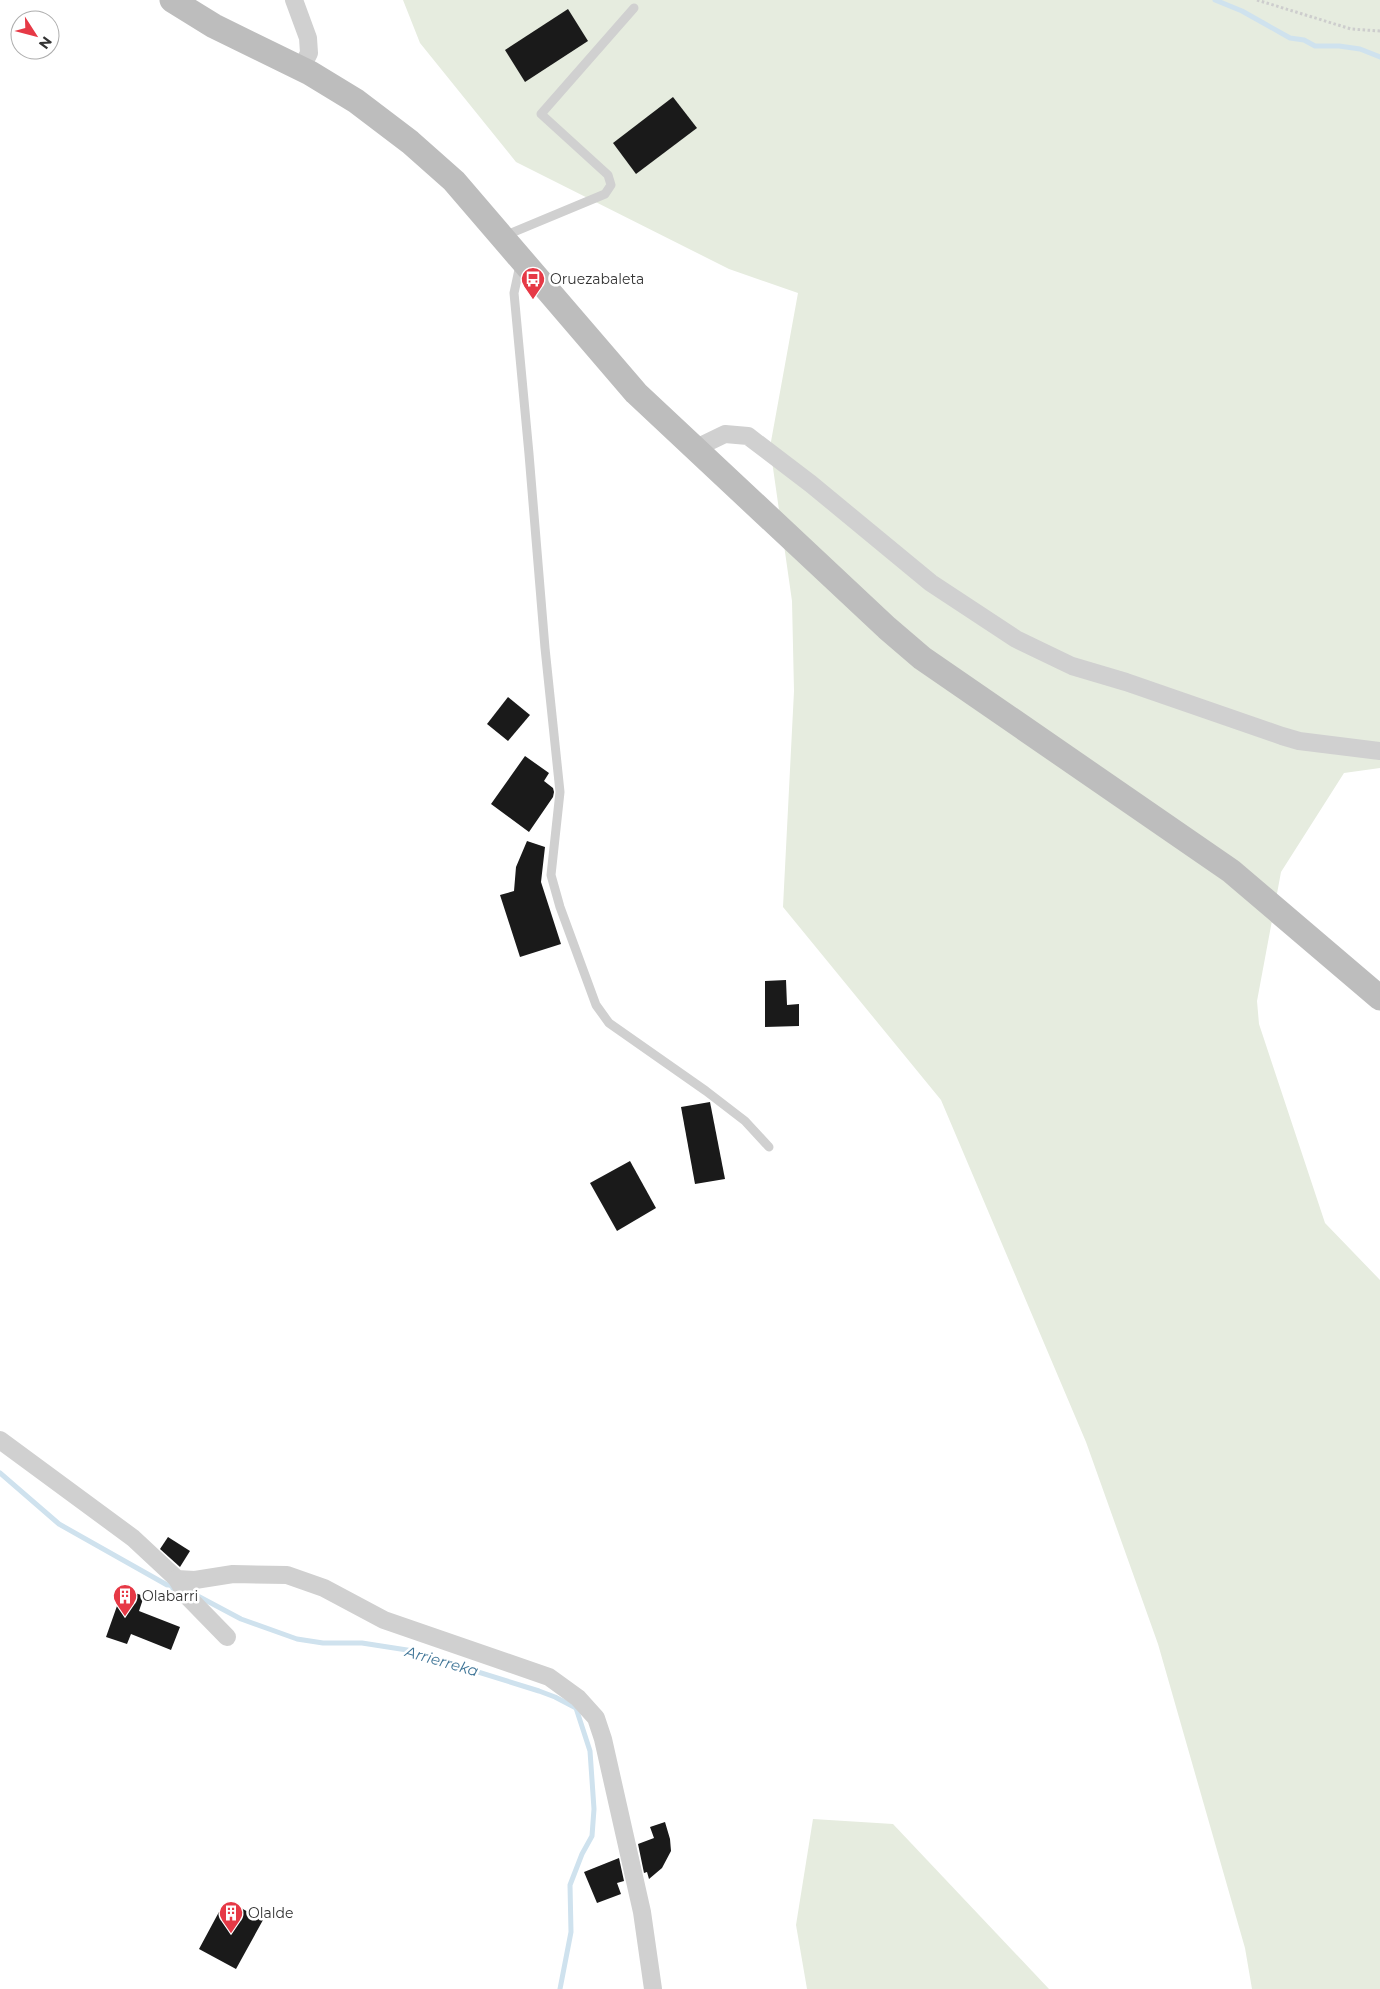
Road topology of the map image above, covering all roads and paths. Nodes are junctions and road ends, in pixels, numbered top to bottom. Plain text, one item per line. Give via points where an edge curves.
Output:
1 (172, 0) edge
2 (294, 0) edge
3 (1257, 0) edge
4 (634, 8) dead end
5 (1380, 31) edge
6 (301, 69) junction
7 (502, 237) junction
8 (521, 260) junction
9 (694, 449) junction
10 (1380, 751) edge
11 (1380, 998) edge
12 (768, 1147) dead end
13 (0, 1440) edge
14 (177, 1579) junction
15 (228, 1637) dead end
16 (653, 1989) edge

1 - 6 street via 214,26
2 - 6 street via 308,38 309,53
3 - 5 path via 1350,28
4 - 7 lane via 541,114 608,175 611,185 605,194
6 - 7 street via 356,101 410,142 454,181
7 - 8 street
8 - 9 street via 636,393
8 - 12 lane via 514,293 560,792 551,875 596,1005 609,1023 745,1121
9 - 10 street via 725,434 748,436 931,583 1016,640 1047,655 1290,738
9 - 11 street via 922,658 1231,871
13 - 14 street via 132,1538
14 - 15 street via 186,1595
14 - 16 street via 195,1580 233,1574 288,1575 324,1588 384,1620 549,1677 578,1698 596,1718 604,1739 642,1912

